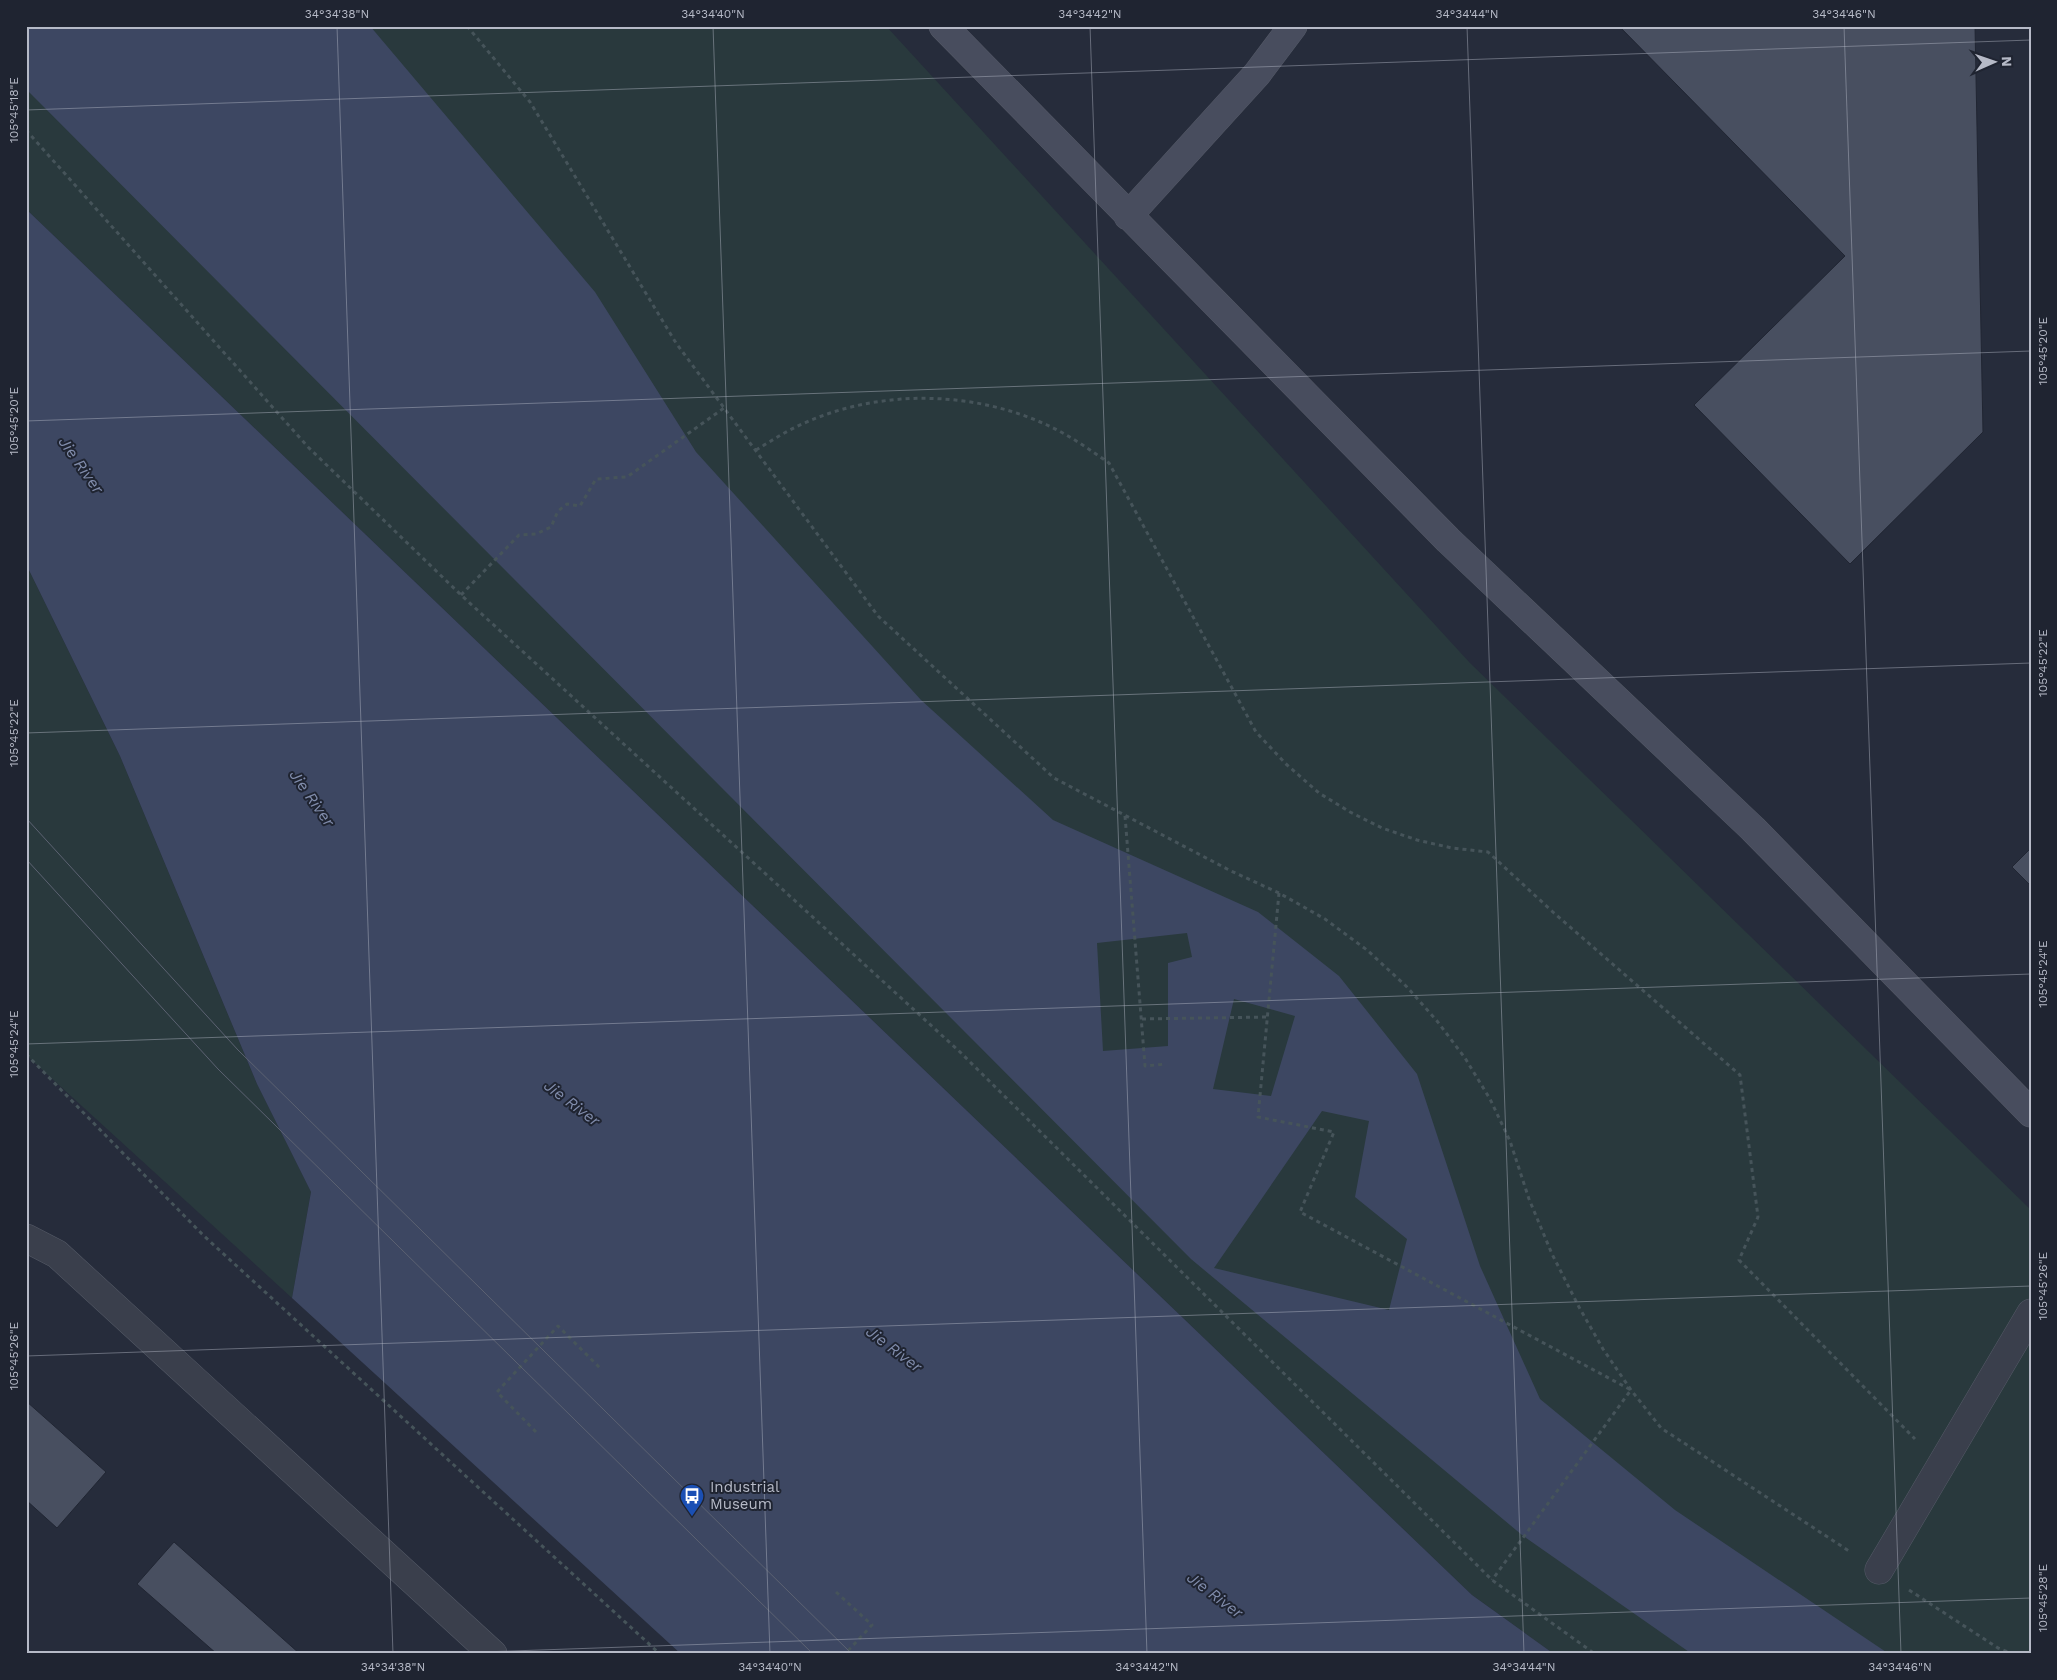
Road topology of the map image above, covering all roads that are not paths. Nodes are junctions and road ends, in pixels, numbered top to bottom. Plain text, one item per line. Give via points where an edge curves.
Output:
1 (943, 26) edge
2 (1294, 26) edge
3 (1128, 216) junction
4 (2031, 1113) edge
5 (26, 1238) edge
6 (2031, 1313) edge
7 (1879, 1570) road end
8 (493, 1654) edge

1 - 3 main road
2 - 3 main road via 1257,74
3 - 4 main road via 1448,540 1753,829
5 - 8 street via 57,1254
6 - 7 street

